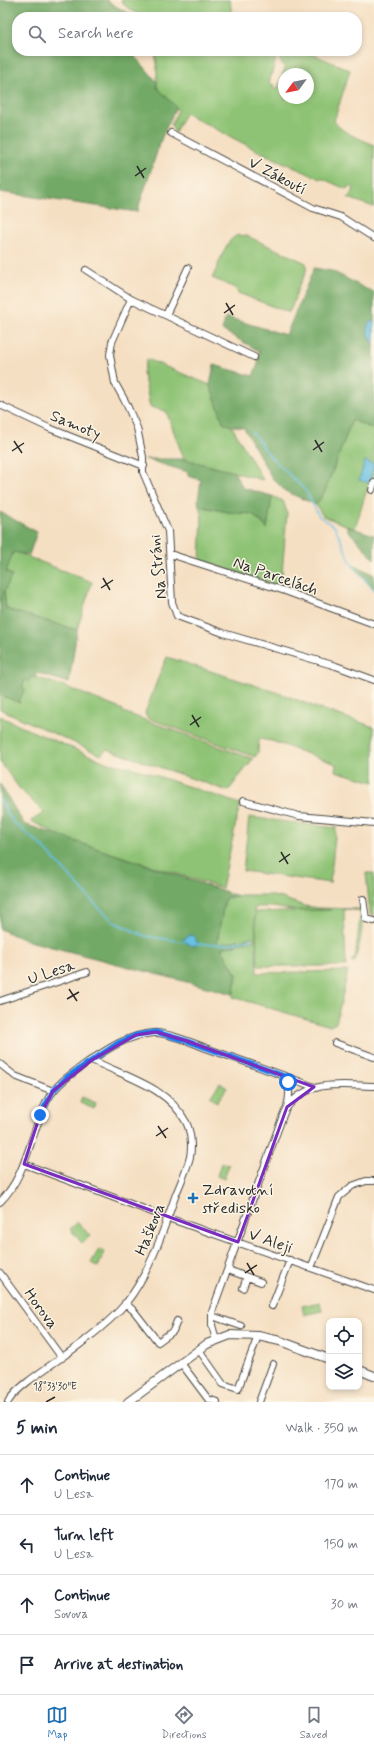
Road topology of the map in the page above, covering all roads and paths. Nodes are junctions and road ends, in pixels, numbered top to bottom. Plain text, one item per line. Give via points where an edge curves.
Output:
1 (171, 133) dead end
2 (374, 238) edge
3 (188, 268) dead end
4 (86, 270) dead end
5 (131, 299) junction
6 (166, 315) junction
7 (254, 357) dead end
8 (0, 405) edge
9 (144, 466) junction
10 (374, 484) edge
11 (372, 490) dead end
12 (170, 554) junction
13 (374, 624) edge
14 (374, 680) edge
15 (243, 800) dead end
16 (374, 823) edge
17 (363, 899) dead end
18 (374, 921) edge
19 (87, 972) dead end
20 (0, 1001) edge
21 (335, 1043) dead end
22 (374, 1057) edge
23 (92, 1060) junction
24 (0, 1064) edge
25 (282, 1075) junction
26 (374, 1086) edge
27 (314, 1087) junction
28 (53, 1091) junction
29 (288, 1107) junction
30 (24, 1164) junction
31 (374, 1181) edge
32 (0, 1202) edge
33 (168, 1218) junction
34 (238, 1242) junction
35 (290, 1260) junction
36 (311, 1268) junction
37 (228, 1270) junction
38 (0, 1273) edge
39 (247, 1277) junction
40 (261, 1282) dead end
41 (243, 1288) dead end
42 (374, 1290) edge
43 (125, 1303) junction
44 (272, 1306) dead end
45 (212, 1316) junction
46 (177, 1321) dead end
47 (241, 1326) dead end
48 (258, 1336) junction
49 (216, 1340) junction
50 (199, 1350) junction
51 (62, 1358) junction
52 (326, 1358) edge
53 (181, 1363) junction
54 (273, 1364) dead end
55 (362, 1371) edge
56 (374, 1376) edge
57 (8, 1402) edge
58 (128, 1402) edge
59 (217, 1402) edge
60 (259, 1402) edge

1 - 2 street, V Zákoutí via 313,208 341,217
3 - 6 street
4 - 5 street
5 - 6 street
5 - 9 street, Na Stráni via 112,342 110,355 115,383 136,428
6 - 7 street
8 - 9 street, Samoty
9 - 12 street, Na Stráni via 143,472 168,531
10 - 11 street
12 - 13 street, Na Parcelách via 285,591
12 - 14 street, Na Stráni via 172,602 177,616
15 - 16 street via 299,816
17 - 18 street via 366,918
19 - 20 street, U Lesa
21 - 22 street
23 - 25 street via 136,1035 156,1032
23 - 28 street via 68,1076
23 - 33 street, Haškova via 136,1078 161,1094 177,1108 186,1122 190,1136 190,1157
24 - 28 street via 15,1076
25 - 27 street
25 - 29 street via 288,1082 290,1092
26 - 27 street via 333,1084
27 - 29 street
28 - 30 street via 40,1115
29 - 34 street
30 - 32 street via 9,1192
30 - 33 street, V Aleji
31 - 36 street via 352,1186 339,1197
33 - 34 street, V Aleji
33 - 43 street, Haškova via 145,1273
34 - 35 street, V Aleji
34 - 37 street
35 - 36 street, V Aleji
35 - 44 street
36 - 42 street, V Aleji
37 - 39 street
37 - 45 street
38 - 51 street, Horova
39 - 40 street
39 - 41 street
43 - 46 street via 158,1342 173,1331
43 - 51 street, Haškova via 87,1339
45 - 47 street
45 - 49 street
48 - 49 street via 230,1336
48 - 50 street via 238,1389 223,1384
48 - 52 street
49 - 50 street
50 - 53 street
51 - 57 street, Haškova via 21,1388
53 - 58 street
53 - 59 street via 208,1399
54 - 60 street
55 - 56 street

